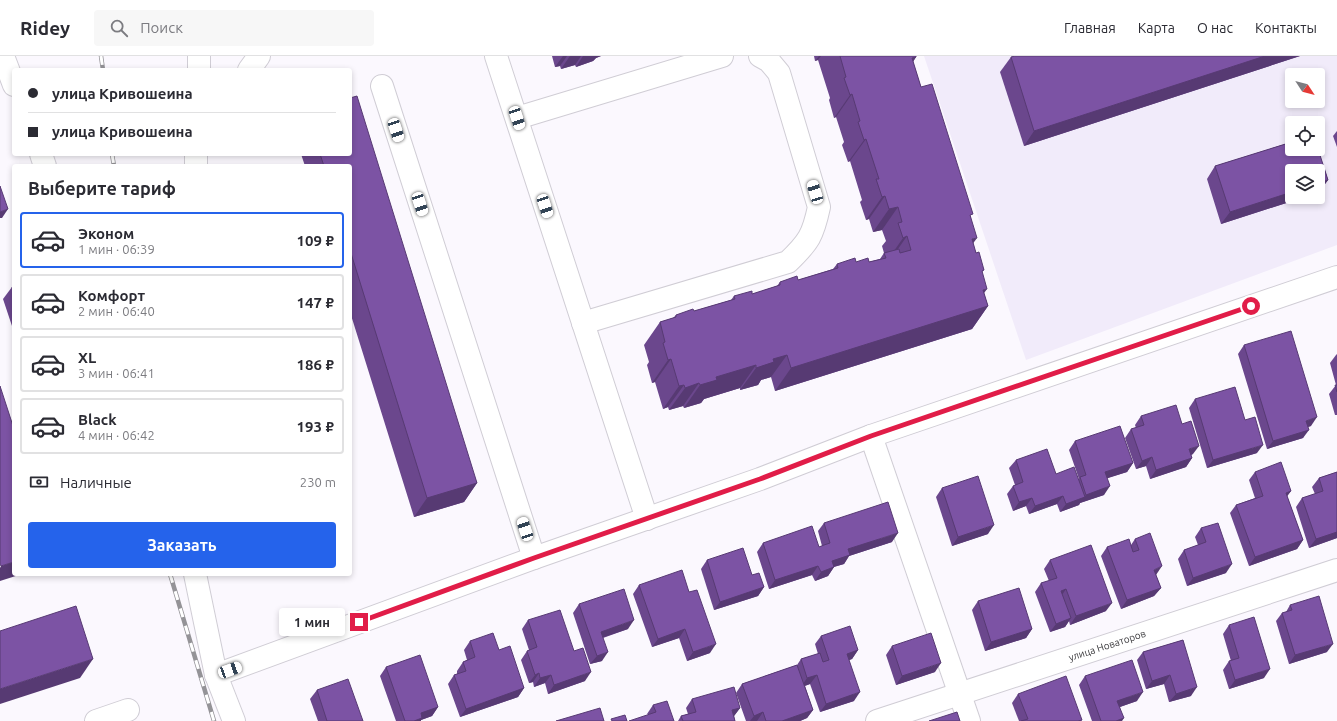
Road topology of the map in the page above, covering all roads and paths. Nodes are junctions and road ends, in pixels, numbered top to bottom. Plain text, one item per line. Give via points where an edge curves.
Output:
1 (3, 56) edge
2 (199, 56) edge
3 (260, 56) edge
4 (496, 56) edge
5 (722, 56) edge
6 (760, 56) edge
7 (199, 68) edge
8 (251, 68) edge
9 (12, 80) edge
10 (382, 86) dead end
11 (517, 118) junction
12 (1337, 277) edge
13 (583, 323) junction
14 (871, 436) junction
15 (647, 519) junction
16 (534, 558) junction
17 (1337, 570) edge
18 (196, 576) edge
19 (216, 675) junction
20 (960, 694) junction
21 (128, 710) dead end
22 (96, 721) edge
23 (234, 721) edge
24 (877, 721) edge
25 (969, 721) edge

1 - 9 street
2 - 7 street
3 - 8 street
4 - 11 street
5 - 11 street
6 - 13 street via 769,60 779,73 819,207 815,228 804,247 788,262
10 - 16 street
11 - 13 street
12 - 14 street
13 - 15 street
14 - 15 street
14 - 20 street
15 - 16 street
16 - 19 street
17 - 20 street, улица Новаторов
18 - 19 street
19 - 23 street
20 - 24 street, улица Новаторов
20 - 25 street
21 - 22 street

